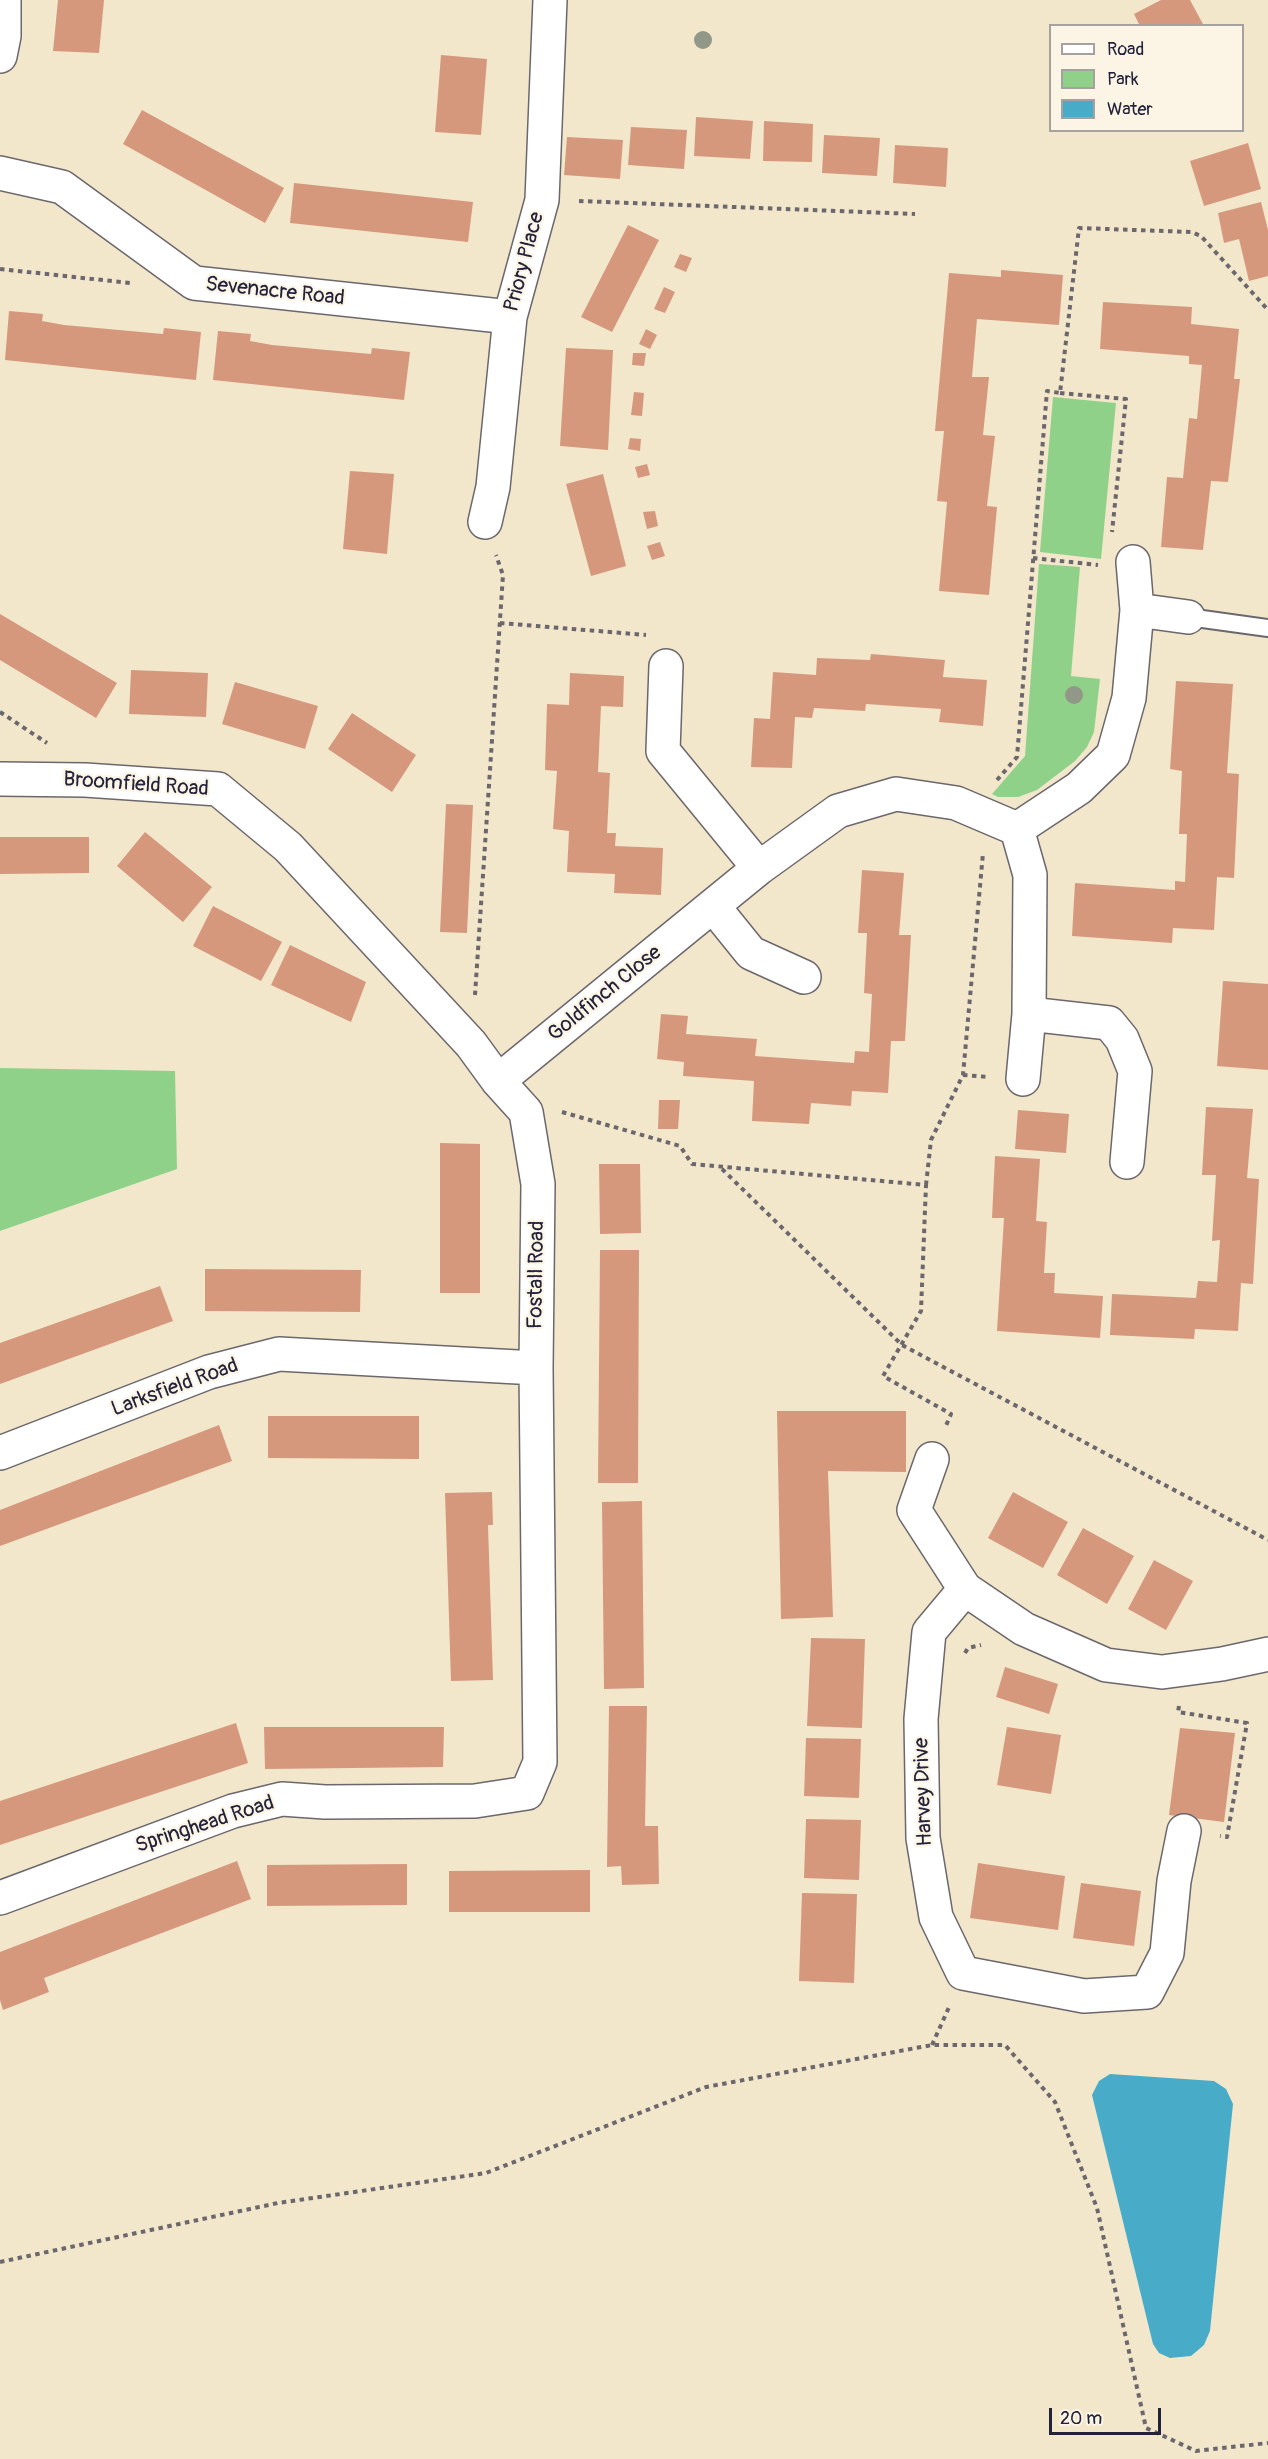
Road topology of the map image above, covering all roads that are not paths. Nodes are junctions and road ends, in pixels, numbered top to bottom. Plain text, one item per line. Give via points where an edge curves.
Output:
1 (4, 0) edge
2 (550, 0) edge
3 (0, 56) edge
4 (0, 173) edge
5 (510, 317) junction
6 (485, 522) road end
7 (1121, 564) road end
8 (1137, 610) junction
9 (1188, 617) joint
10 (1268, 628) edge
11 (666, 666) dead end
12 (0, 779) edge
13 (1017, 829) junction
14 (759, 868) junction
15 (713, 906) junction
16 (804, 977) dead end
17 (1029, 1014) junction
18 (1023, 1079) dead end
19 (498, 1081) junction
20 (1126, 1162) dead end
21 (536, 1368) junction
22 (0, 1453) edge
23 (932, 1460) road end
24 (965, 1589) junction
25 (1268, 1654) edge
26 (527, 1794) joint
27 (1184, 1831) road end
28 (0, 1898) edge

1 - 3 street
2 - 5 street, Priory Place via 542,200
4 - 5 street, Sevenacre Road via 62,187 194,283
5 - 6 street, Priory Place via 493,487
7 - 8 street
8 - 9 street
8 - 13 street via 1129,698 1113,755 1079,788
9 - 10 lane
11 - 14 street via 663,751
12 - 19 street, Broomfield Road via 218,789 288,847 471,1044
13 - 14 street, Goldfinch Close via 956,803 896,794 838,811
13 - 17 street via 1030,875
14 - 15 street, Goldfinch Close
15 - 16 street via 752,953
15 - 19 street, Goldfinch Close
17 - 18 street
17 - 20 street via 1109,1023 1122,1039 1135,1071
19 - 21 street, Fostall Road via 526,1112 538,1184
21 - 22 street, Larksfield Road via 279,1354 208,1372
21 - 26 street, Fostall Road via 540,1762
23 - 24 street via 914,1510
24 - 25 street via 1024,1629 1106,1665 1162,1672
24 - 27 street, Harvey Drive via 929,1632 921,1719 923,1838 936,1917 963,1973 1084,1996 1147,1992 1167,1953 1174,1881
26 - 28 street, Springhead Road via 475,1801 325,1803 282,1799 233,1811

